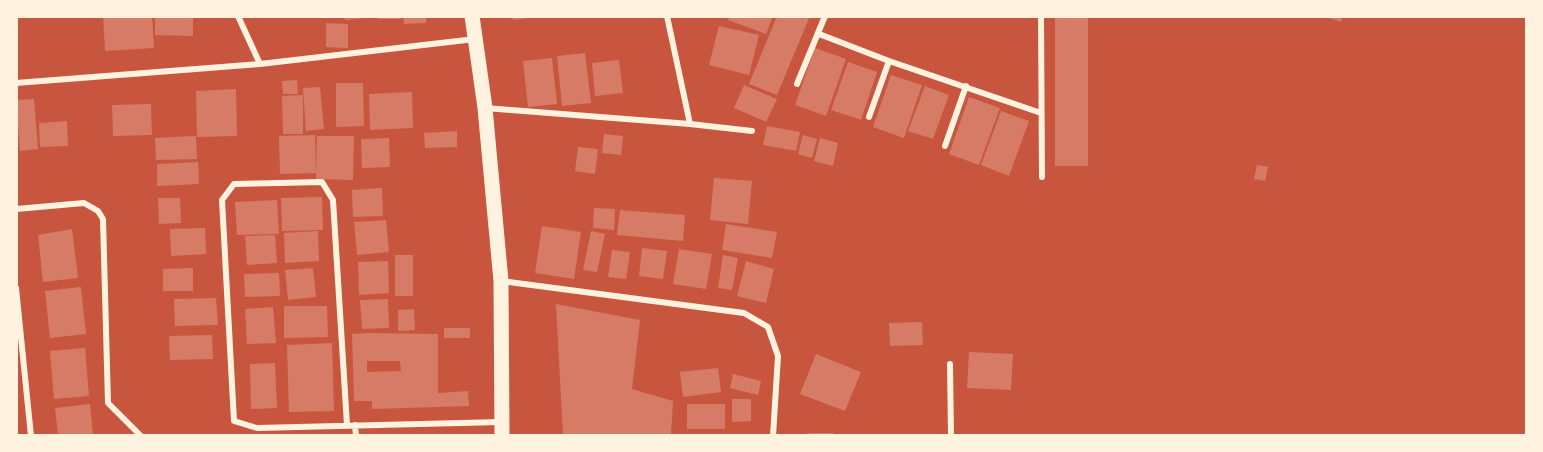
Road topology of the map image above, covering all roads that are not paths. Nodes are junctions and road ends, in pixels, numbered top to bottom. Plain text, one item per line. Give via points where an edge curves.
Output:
1 (238, 16) edge
2 (472, 16) edge
3 (667, 16) edge
4 (825, 16) edge
5 (1041, 16) edge
6 (819, 34) junction
7 (475, 39) junction
8 (889, 61) junction
9 (260, 64) junction
10 (16, 82) edge
11 (797, 84) dead end
12 (966, 86) junction
13 (485, 108) junction
14 (1041, 112) junction
15 (869, 117) dead end
16 (690, 123) junction
17 (752, 131) dead end
18 (945, 146) dead end
19 (1042, 177) dead end
20 (16, 209) edge
21 (501, 281) junction
22 (16, 288) edge
23 (18, 326) edge
24 (950, 364) dead end
25 (347, 425) junction
26 (355, 425) junction
27 (257, 428) junction
28 (501, 428) edge
29 (31, 435) edge
30 (141, 435) edge
31 (258, 435) edge
32 (356, 435) edge
33 (774, 435) edge
34 (951, 435) edge

1 - 9 street
2 - 7 main road
3 - 16 street
4 - 6 street
5 - 14 street
6 - 8 street
6 - 11 street
7 - 9 street
7 - 13 main road
8 - 12 street
8 - 15 street
9 - 10 street
12 - 14 street
12 - 18 street
13 - 16 street
13 - 21 main road
14 - 19 street
16 - 17 street
20 - 30 street via 84,203 103,219 108,403
21 - 28 main road
21 - 33 street via 733,311 768,327 778,356
22 - 23 street
23 - 29 street
24 - 34 street
25 - 26 street
25 - 27 street
25 - 27 street via 333,201 322,183 234,184 222,200 234,421
26 - 28 street
26 - 32 street
27 - 31 street

